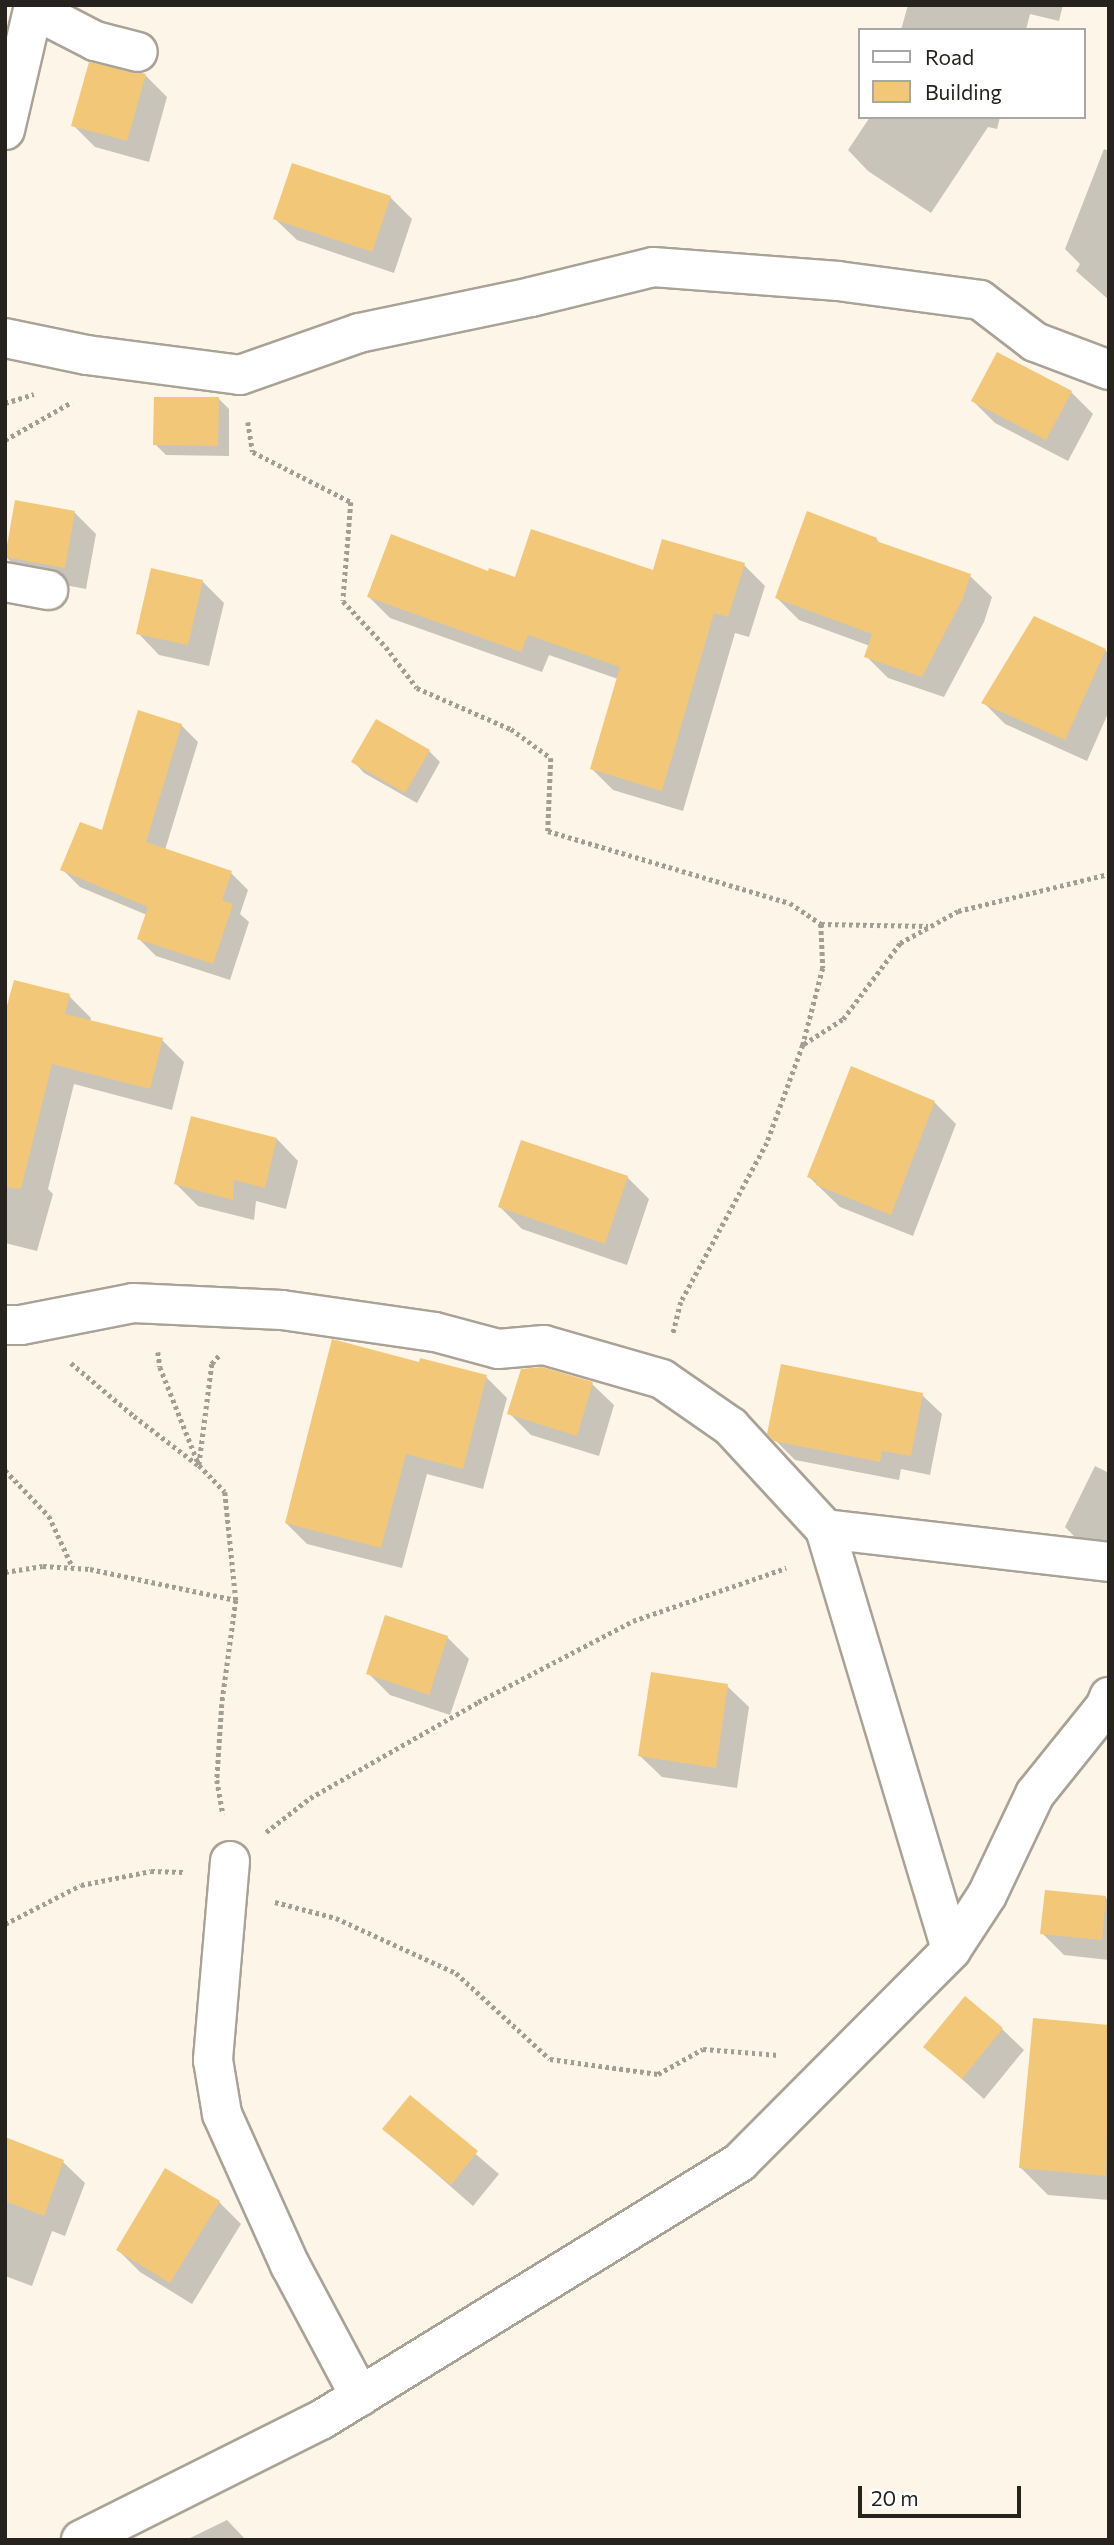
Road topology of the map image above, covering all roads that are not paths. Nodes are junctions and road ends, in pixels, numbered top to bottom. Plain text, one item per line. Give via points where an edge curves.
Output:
1 (34, 7) edge
2 (138, 52) dead end
3 (5, 130) edge
4 (5, 338) edge
5 (1109, 370) edge
6 (5, 582) edge
7 (48, 590) dead end
8 (13, 1325) edge
9 (827, 1539) junction
10 (1109, 1562) edge
11 (1109, 1697) edge
12 (229, 1868) road end
13 (951, 1950) junction
14 (360, 2396) junction
15 (81, 2540) edge

1 - 2 street via 94,41
1 - 3 street
4 - 5 street via 87,355 240,375 359,333 653,267 838,281 980,300 1035,341
6 - 7 street
8 - 9 street via 133,1303 282,1310 435,1332 498,1349 544,1346 662,1379 731,1427
9 - 10 street
9 - 13 street
11 - 13 street via 1035,1794 987,1895
12 - 14 street via 213,2060 222,2114 290,2265
13 - 14 street via 740,2162
14 - 15 street

